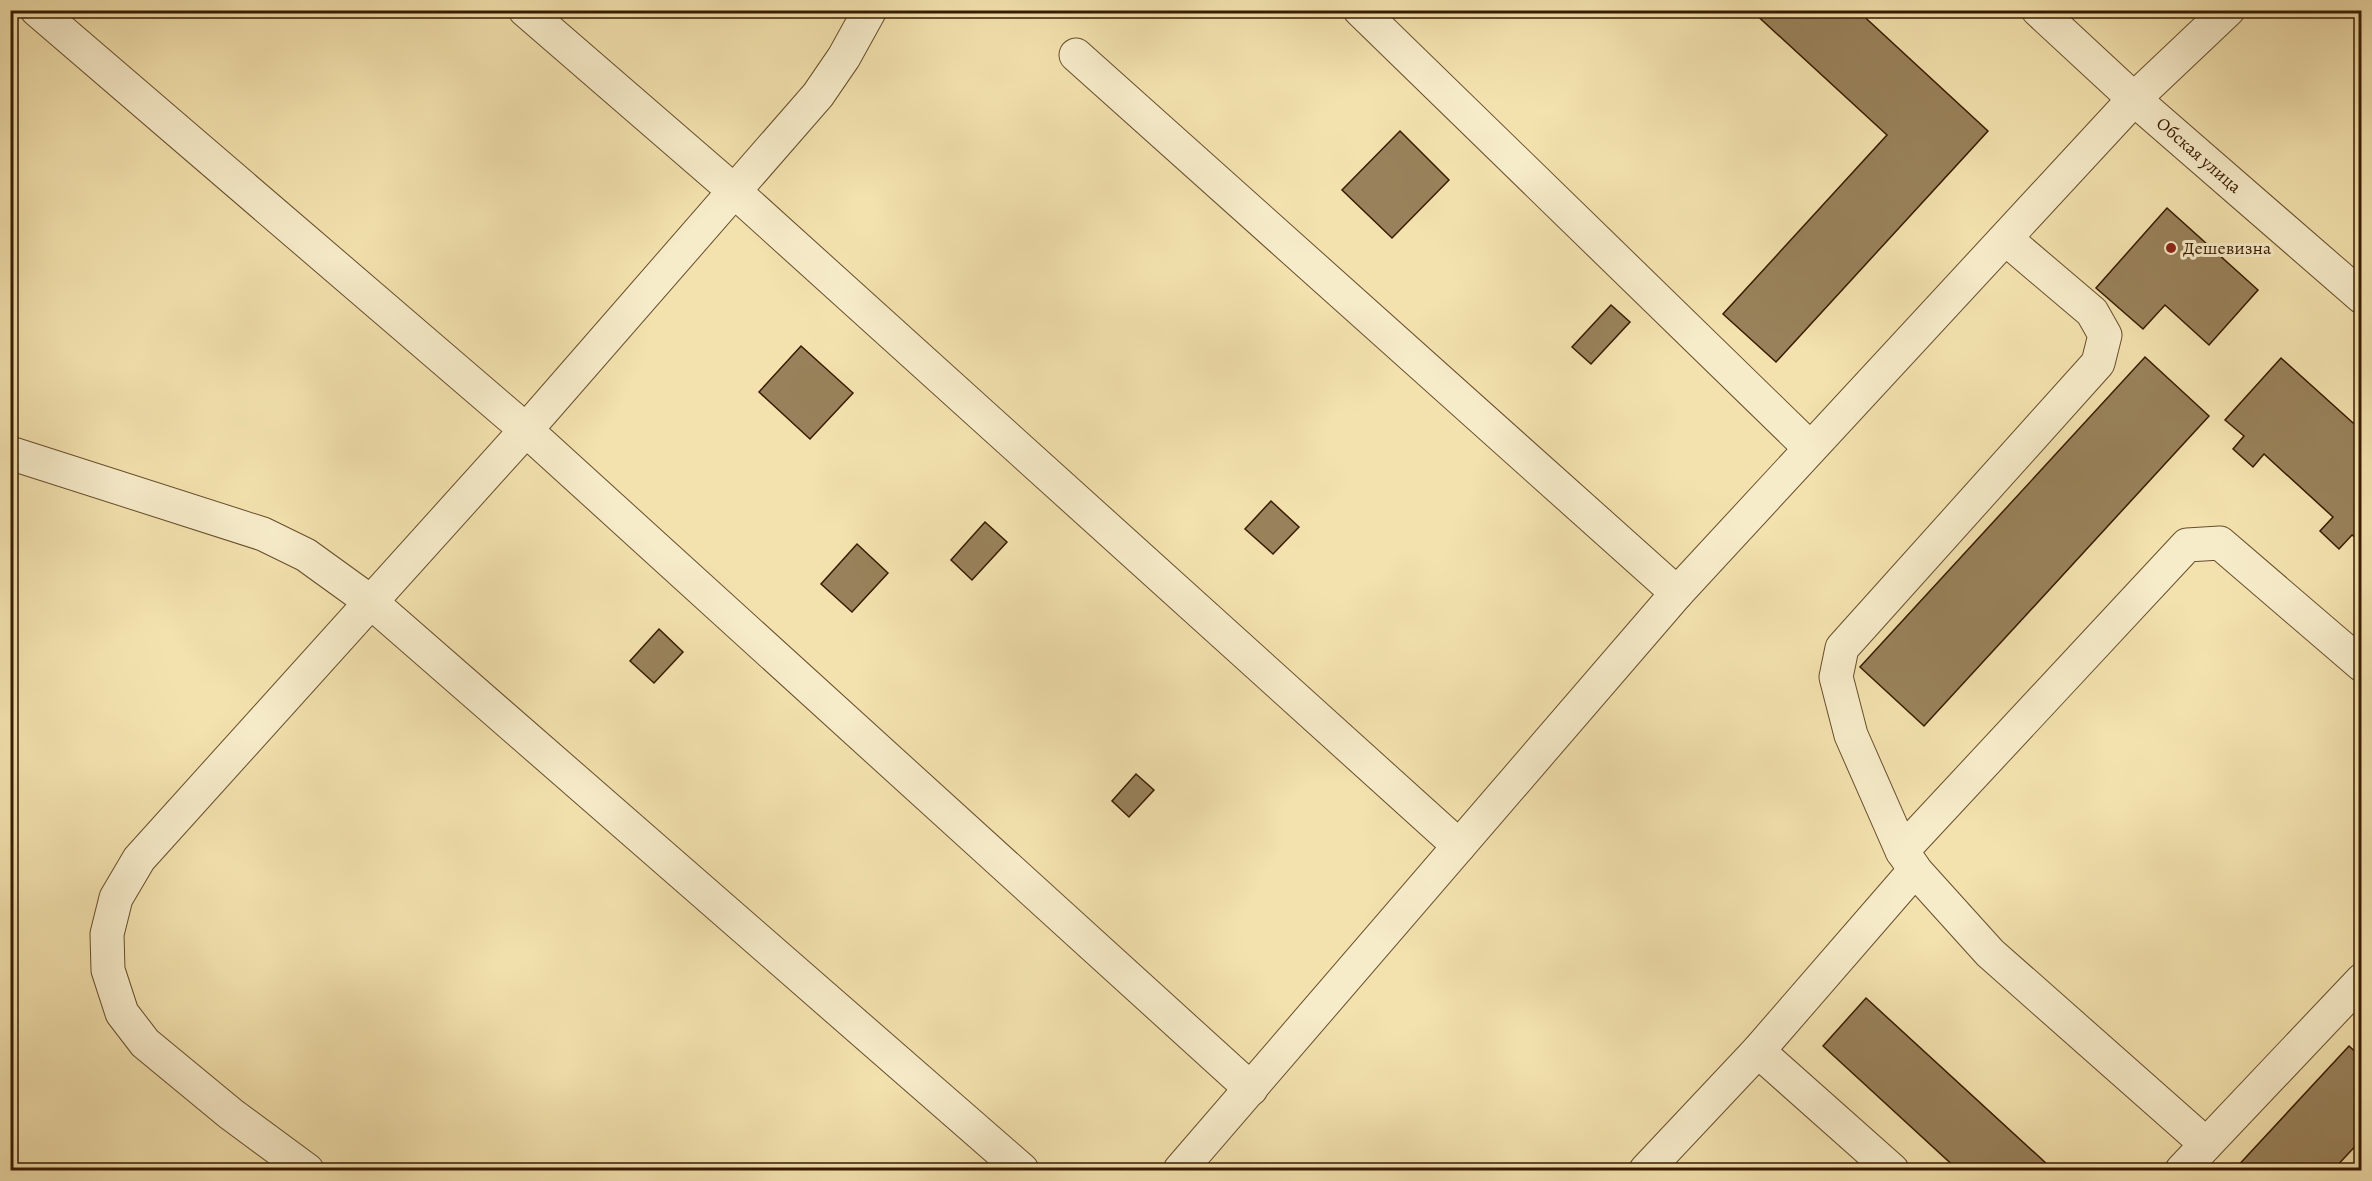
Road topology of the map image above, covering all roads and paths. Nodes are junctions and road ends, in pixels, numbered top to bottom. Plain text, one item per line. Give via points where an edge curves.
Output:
1 (37, 10) edge
2 (525, 10) edge
3 (870, 10) edge
4 (1360, 10) edge
5 (2038, 10) edge
6 (2228, 10) edge
7 (1076, 55) dead end
8 (2134, 99) junction
9 (733, 190) junction
10 (2007, 239) junction
11 (2361, 297) edge
12 (526, 429) junction
13 (1810, 448) junction
14 (10, 453) edge
15 (1677, 593) junction
16 (371, 602) junction
17 (2361, 665) edge
18 (1459, 846) junction
19 (1908, 860) junction
20 (2356, 998) edge
21 (1758, 1051) junction
22 (1251, 1089) junction
23 (2206, 1144) junction
24 (307, 1170) edge
25 (1022, 1170) edge
26 (1180, 1170) edge
27 (1646, 1170) edge
28 (1892, 1170) edge
29 (2182, 1170) edge

1 - 12 street
2 - 9 street
3 - 9 street via 818,95
4 - 13 street
5 - 8 street, Обская улица
6 - 8 street
7 - 15 street
8 - 10 street
8 - 11 street, Обская улица
9 - 12 street
9 - 18 street
10 - 13 street
10 - 19 street via 2092,312 2104,335 2098,363 1842,648 1836,677 1851,735
12 - 16 street
12 - 22 street
13 - 15 street
14 - 16 street via 264,534 306,555
15 - 18 street
16 - 24 street via 139,859 116,898 107,934 108,970 122,1013 145,1042 231,1114
16 - 25 street
17 - 19 street via 2220,543 2187,546
18 - 22 street
19 - 21 street
19 - 23 street via 1990,953
20 - 23 street
21 - 27 street
21 - 28 street
22 - 26 street
23 - 29 street

